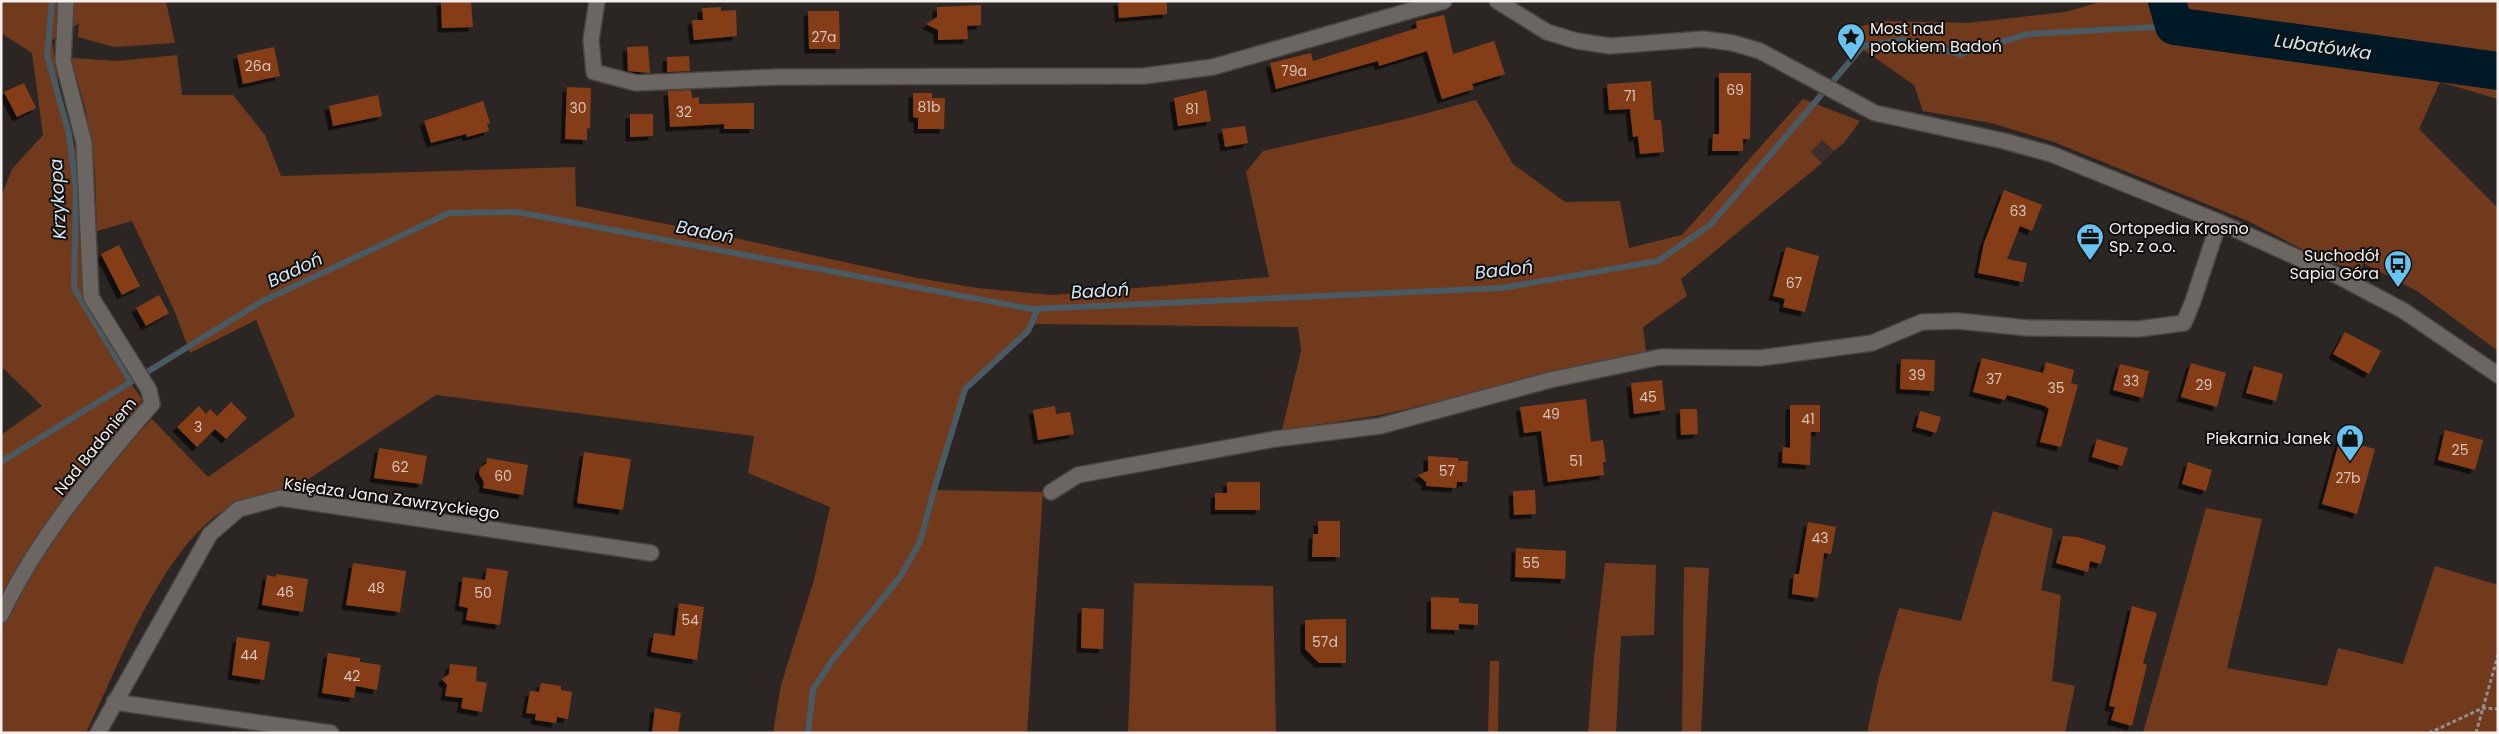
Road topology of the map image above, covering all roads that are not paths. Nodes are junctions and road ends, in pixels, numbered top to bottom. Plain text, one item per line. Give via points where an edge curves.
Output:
1 (66, 1) edge
2 (597, 1) edge
3 (1444, 1) edge
4 (1497, 1) edge
5 (2219, 222) junction
6 (2498, 375) edge
7 (1051, 492) dead end
8 (651, 553) dead end
9 (1, 615) edge
10 (114, 702) junction
11 (98, 733) edge
12 (331, 733) edge

1 - 9 street, Nad Badoniem via 63,61 84,143 91,297 149,390 152,404 72,501 16,585
2 - 3 street via 591,40 594,72 636,83 778,77 1144,76 1213,67
4 - 5 street via 1547,32 1577,41 1610,46 1703,39 1760,51 1876,113 2052,154
5 - 6 street via 2338,276 2404,311
5 - 7 street via 2184,323 2138,329 2028,328 1958,321 1922,322 1872,343 1760,358 1660,357 1550,380 1380,426 1275,440 1078,475
8 - 10 street, Księdza Jana Zawrzyckiego via 280,498 240,509 210,534
10 - 11 street, Księdza Jana Zawrzyckiego
10 - 12 street

